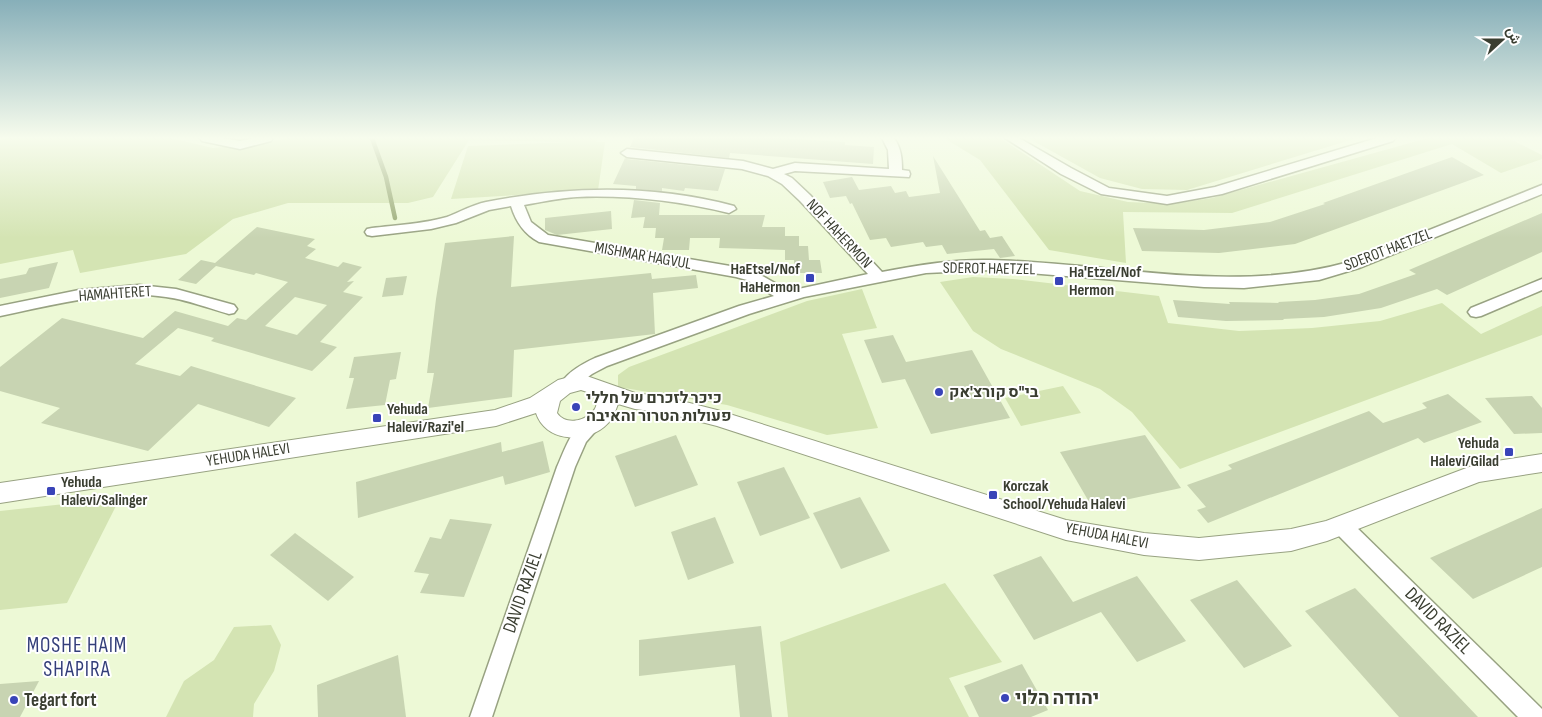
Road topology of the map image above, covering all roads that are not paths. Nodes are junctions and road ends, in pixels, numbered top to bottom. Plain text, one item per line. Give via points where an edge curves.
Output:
1 (767, 171) edge
2 (779, 171) edge
3 (873, 171) edge
4 (900, 171) edge
5 (1067, 171) edge
6 (1280, 171) edge
7 (773, 173) junction
8 (1542, 189) edge
9 (516, 202) junction
10 (729, 209) dead end
11 (372, 232) dead end
12 (878, 276) junction
13 (1542, 284) edge
14 (786, 296) junction
15 (229, 309) dead end
16 (0, 311) edge
17 (1476, 312) dead end
18 (612, 358) junction
19 (561, 389) junction
20 (602, 389) junction
21 (678, 408) junction
22 (496, 418) junction
23 (555, 424) junction
24 (594, 424) junction
25 (1542, 463) edge
26 (566, 467) junction
27 (0, 493) edge
28 (1341, 525) junction
29 (480, 717) edge
30 (1534, 717) edge

1 - 7 street, NOF HAHERMON
2 - 7 street
3 - 4 street
5 - 6 street via 1106,191 1167,200 1217,191
7 - 12 street, NOF HAHERMON via 805,198
8 - 12 street, SDEROT HAETZEL via 1354,265 1319,275 1282,280 1204,282 991,265 926,268
9 - 10 street via 575,193 632,193 700,200
9 - 11 street via 486,206 431,225
9 - 14 street, MISHMAR HAGVUL via 527,228 544,240 736,272 752,276
12 - 14 street, SDEROT HAETZEL
13 - 17 street
14 - 18 street, SDEROT HAETZEL
15 - 16 street, HAMAHTERET via 169,292 144,290 103,292
18 - 19 street, SDEROT HAETZEL via 594,365
18 - 20 street via 597,375
19 - 20 street via 582,382
19 - 22 street, YEHUDA HALEVI via 537,404
19 - 23 street via 546,407 547,415
20 - 21 street, YEHUDA HALEVI via 635,401
20 - 24 street via 608,399 608,407
21 - 24 street, YEHUDA HALEVI via 618,413
21 - 28 street, YEHUDA HALEVI via 1066,530 1144,544 1198,549 1249,545 1291,540
22 - 23 street, YEHUDA HALEVI via 527,418
22 - 27 street, YEHUDA HALEVI
23 - 24 street via 576,430
23 - 26 street, DAVID RAZIEL via 563,436
24 - 26 street, DAVID RAZIEL via 579,438
25 - 28 street, YEHUDA HALEVI via 1477,473
26 - 29 street, DAVID RAZIEL
28 - 30 street, DAVID RAZIEL

